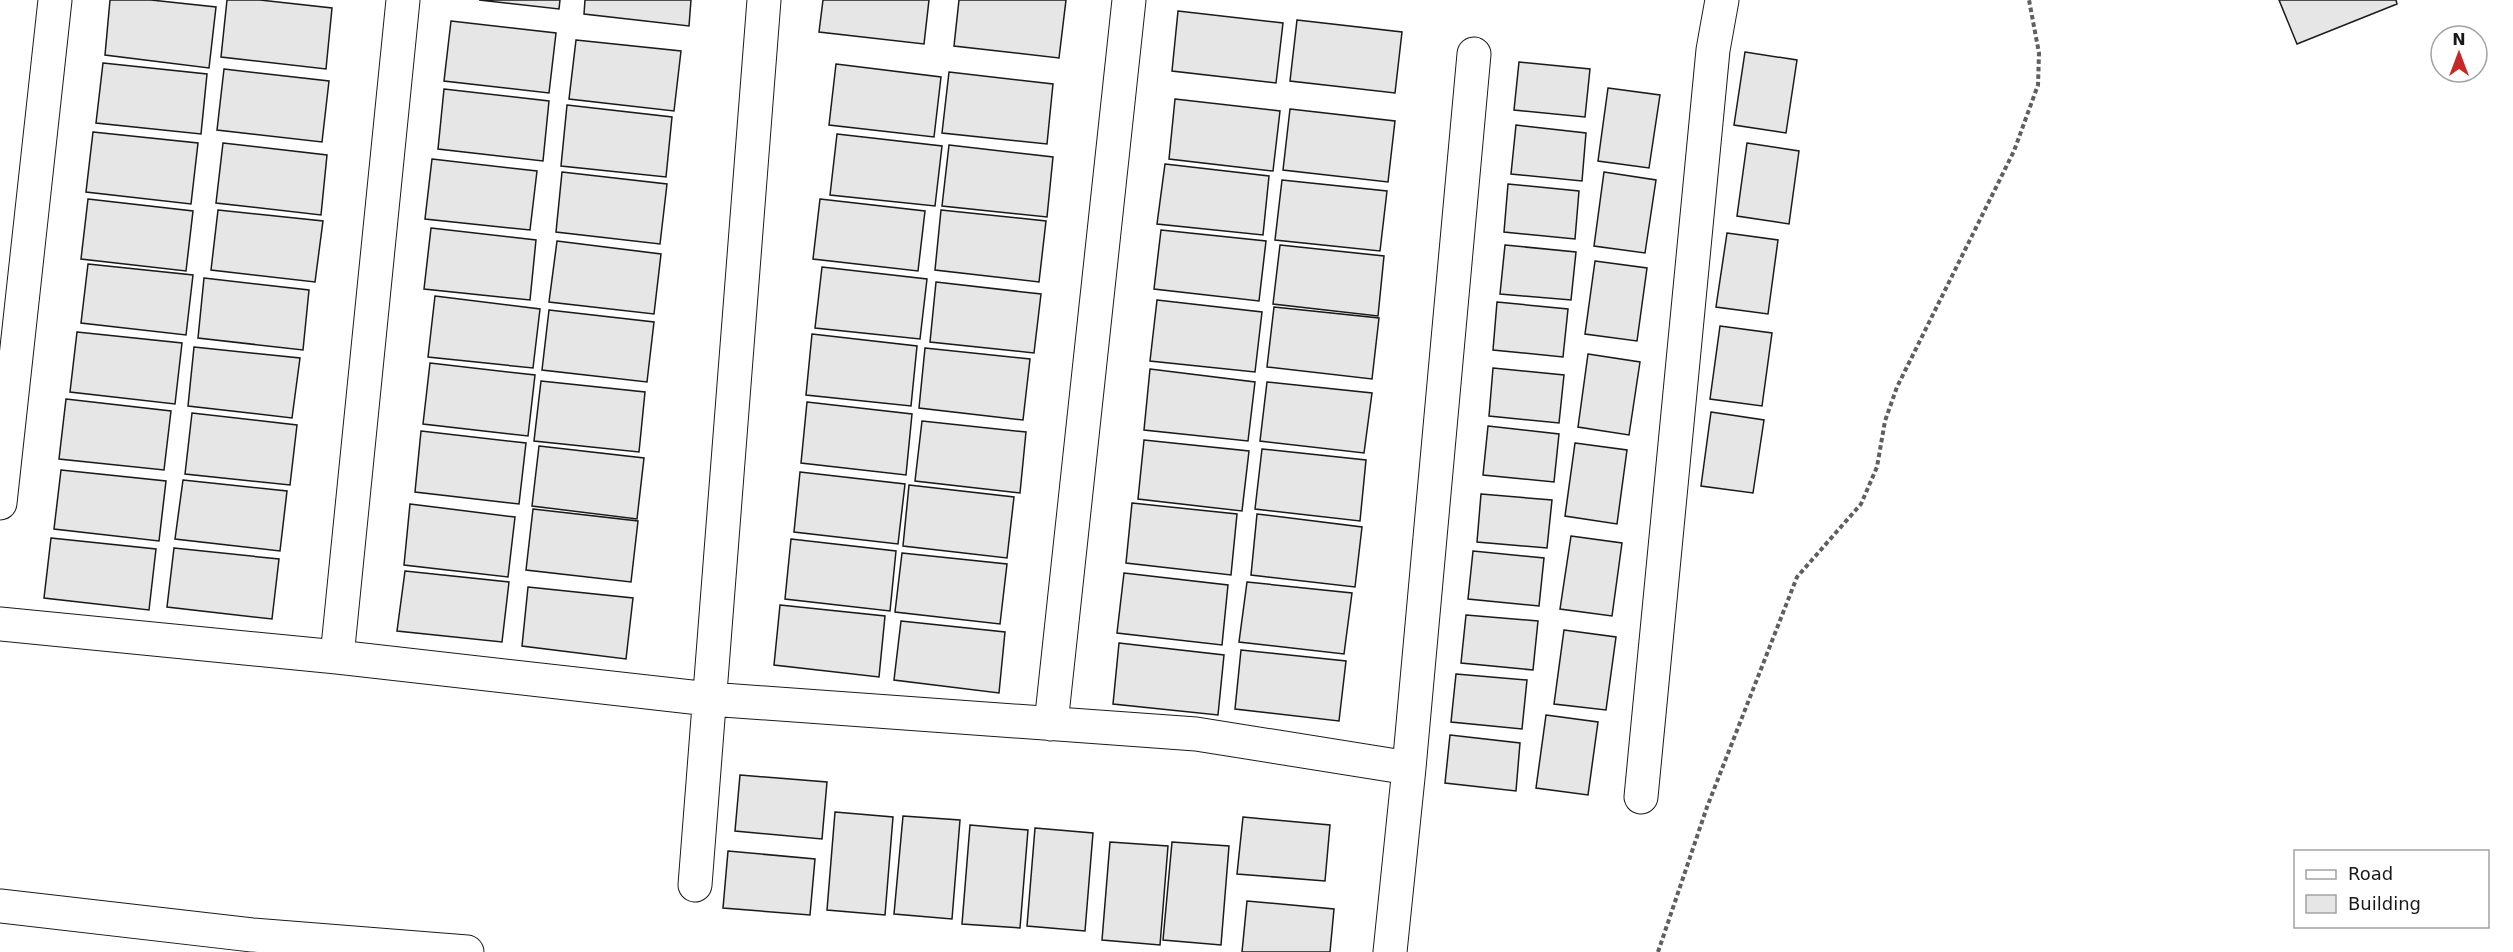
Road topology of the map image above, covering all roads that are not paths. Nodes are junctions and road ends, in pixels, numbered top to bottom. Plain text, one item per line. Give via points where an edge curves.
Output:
1 (55, 0) edge
2 (403, 0) edge
3 (764, 0) edge
4 (1129, 0) edge
5 (1722, 0) edge
6 (1474, 54) dead end
7 (0, 502) edge
8 (0, 624) edge
9 (337, 657) junction
10 (709, 699) junction
11 (1051, 724) junction
12 (1409, 768) junction
13 (1641, 797) dead end
14 (695, 885) dead end
15 (0, 906) edge
16 (250, 944) edge
17 (467, 952) edge
18 (1390, 952) edge

1 - 7 street
2 - 9 street
3 - 10 street
4 - 11 street
5 - 13 street via 1712,61
6 - 12 street
8 - 9 street
9 - 10 street
10 - 11 street
10 - 14 street
11 - 12 street via 1196,734
12 - 18 street
15 - 16 street
16 - 17 street

